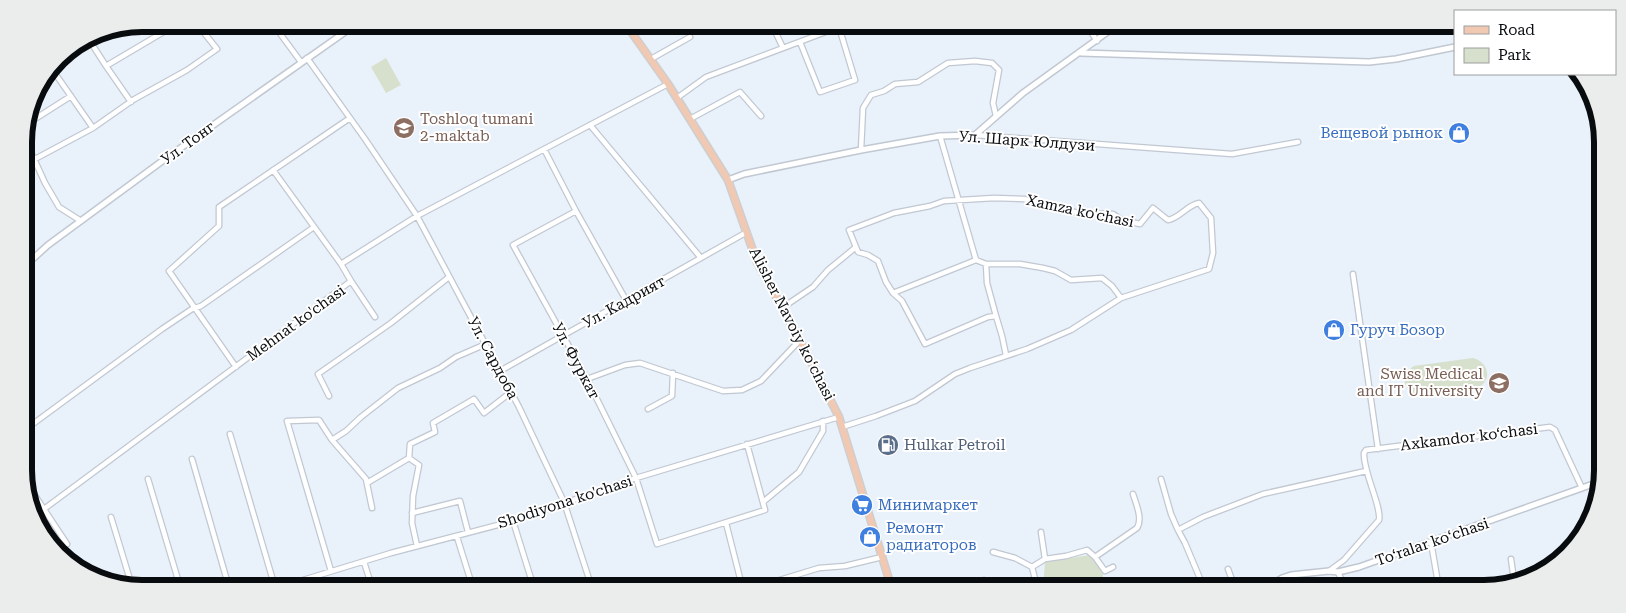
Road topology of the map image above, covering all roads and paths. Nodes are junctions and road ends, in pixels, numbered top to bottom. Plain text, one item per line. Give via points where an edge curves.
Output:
1 (163, 32) edge
2 (203, 32) edge
3 (279, 32) edge
4 (345, 32) edge
5 (631, 32) edge
6 (775, 32) edge
7 (826, 32) edge
8 (840, 32) edge
9 (1092, 32) edge
10 (1108, 32) edge
11 (690, 37) dead end
12 (1097, 41) junction
13 (800, 42) junction
14 (92, 45) edge
15 (1454, 47) edge
16 (783, 48) junction
17 (1080, 53) junction
18 (1103, 53) junction
19 (307, 58) junction
20 (651, 59) junction
21 (301, 62) junction
22 (106, 66) junction
23 (56, 74) edge
24 (668, 84) junction
25 (71, 96) junction
26 (677, 98) junction
27 (131, 102) junction
28 (761, 116) dead end
29 (996, 116) junction
30 (350, 118) junction
31 (35, 119) edge
32 (690, 119) junction
33 (590, 125) junction
34 (93, 128) junction
35 (975, 135) junction
36 (940, 136) junction
37 (1298, 142) dead end
38 (544, 149) junction
39 (861, 150) junction
40 (33, 155) edge
41 (35, 159) junction
42 (273, 170) junction
43 (728, 180) junction
44 (960, 200) junction
45 (576, 211) junction
46 (417, 216) junction
47 (81, 221) junction
48 (314, 227) junction
49 (747, 232) junction
50 (856, 248) junction
51 (701, 258) junction
52 (33, 259) edge
53 (976, 260) junction
54 (341, 264) junction
55 (986, 264) junction
56 (1353, 274) dead end
57 (449, 276) junction
58 (351, 282) junction
59 (893, 293) junction
60 (1121, 298) junction
61 (626, 300) junction
62 (195, 308) junction
63 (782, 308) junction
64 (996, 316) junction
65 (375, 317) dead end
66 (563, 336) junction
67 (800, 340) junction
68 (486, 344) junction
69 (1006, 355) junction
70 (236, 367) junction
71 (500, 371) junction
72 (673, 373) junction
73 (587, 379) junction
74 (511, 392) junction
75 (329, 396) dead end
76 (648, 409) dead end
77 (839, 416) junction
78 (823, 421) junction
79 (32, 424) edge
80 (842, 427) junction
81 (230, 434) dead end
82 (332, 440) junction
83 (747, 444) junction
84 (1378, 449) junction
85 (409, 458) junction
86 (192, 459) dead end
87 (1366, 471) junction
88 (636, 478) junction
89 (148, 479) dead end
90 (1161, 479) dead end
91 (367, 483) junction
92 (1593, 484) edge
93 (1582, 488) junction
94 (1133, 494) dead end
95 (36, 497) edge
96 (564, 502) junction
97 (763, 502) junction
98 (372, 508) dead end
99 (44, 509) junction
100 (412, 513) junction
101 (111, 516) dead end
102 (513, 521) junction
103 (726, 523) junction
104 (1178, 530) junction
105 (468, 532) junction
106 (1042, 532) dead end
107 (457, 537) junction
108 (1431, 542) junction
109 (67, 544) dead end
110 (417, 546) junction
111 (993, 552) dead end
112 (1094, 556) junction
113 (882, 557) junction
114 (1045, 559) junction
115 (1511, 559) dead end
116 (364, 562) junction
117 (1032, 567) junction
118 (1113, 567) dead end
119 (1228, 569) dead end
120 (331, 571) junction
121 (1329, 571) junction
122 (1338, 572) junction
123 (1513, 576) edge
124 (130, 580) edge
125 (178, 580) edge
126 (227, 580) edge
127 (273, 580) edge
128 (307, 580) edge
129 (370, 580) edge
130 (470, 580) edge
131 (531, 580) edge
132 (589, 580) edge
133 (740, 580) edge
134 (780, 580) edge
135 (889, 580) edge
136 (1035, 580) edge
137 (1201, 580) edge
138 (1232, 580) edge
139 (1280, 580) edge
140 (1342, 580) edge
141 (1437, 580) edge

1 - 22 street
2 - 27 street via 217,49
3 - 21 street
4 - 19 street, Ул. Тонг
5 - 20 main road, Alisher Navoiy koʻchasi
6 - 16 street
7 - 13 street
8 - 13 street via 854,80 820,92
9 - 12 street
10 - 12 street
11 - 20 street
12 - 17 street
12 - 18 street
13 - 16 street
14 - 22 street
15 - 18 street via 1369,62
16 - 26 street via 706,77
17 - 18 street
17 - 29 street
19 - 21 street, Ул. Тонг
19 - 30 street, Ул. Сардоба
20 - 24 main road, Alisher Navoiy koʻchasi
21 - 47 street, Ул. Тонг
22 - 27 street
23 - 25 street
24 - 26 main road, Alisher Navoiy koʻchasi
24 - 33 street, Mehnat ko'chasi
25 - 31 street
25 - 34 street
26 - 32 main road, Alisher Navoiy koʻchasi
27 - 34 street
28 - 32 street via 740,92
29 - 35 street
29 - 39 street via 993,103 1000,70 992,63 948,63 918,82 895,84 871,95 863,108
30 - 42 street
30 - 46 street, Ул. Сардоба
32 - 43 main road, Alisher Navoiy koʻchasi
33 - 38 street, Mehnat ko'chasi
33 - 51 street
34 - 41 street
35 - 36 street, Ул. Шарк Юлдузи
35 - 37 street, Ул. Шарк Юлдузи via 1232,154
36 - 39 street, Ул. Шарк Юлдузи
36 - 44 street
38 - 45 street
38 - 46 street, Mehnat ko'chasi
39 - 43 street, Ул. Шарк Юлдузи
40 - 41 street
41 - 47 street via 59,207
42 - 48 street
42 - 62 street via 219,207 219,226 169,272
43 - 49 main road, Alisher Navoiy koʻchasi
44 - 50 street, Xamza ko'chasi via 894,213 849,230
44 - 53 street
44 - 60 street, Xamza ko'chasi via 1024,199 1078,213 1113,214 1122,220 1140,224 1153,208 1168,220 1199,203 1211,218 1213,254 1209,269
45 - 61 street
45 - 66 street, Ул. Фуркат via 513,245
46 - 54 street, Mehnat ko'chasi
46 - 57 street, Ул. Сардоба
47 - 52 street, Ул. Тонг
48 - 54 street
48 - 62 street
49 - 51 street, Ул. Кадрият
49 - 63 main road, Alisher Navoiy koʻchasi via 757,262
50 - 59 street via 878,261
50 - 63 street via 828,270 813,287
51 - 61 street, Ул. Кадрият
53 - 55 street
53 - 59 street
54 - 58 street, Mehnat ko'chasi
55 - 60 street via 1043,268 1071,280 1102,278
55 - 64 street via 987,283
56 - 84 street
57 - 68 street, Ул. Сардоба
57 - 75 street via 391,323 318,374
58 - 65 street
58 - 70 street, Mehnat ko'chasi
59 - 64 street via 902,301 925,344
60 - 69 street via 1071,330
61 - 66 street, Ул. Кадрият
62 - 70 street
62 - 79 street
63 - 67 main road, Alisher Navoiy koʻchasi
64 - 69 street
66 - 71 street, Ул. Кадрият
66 - 73 street, Ул. Фуркат
67 - 72 street via 761,381 742,390 723,391
67 - 77 main road, Alisher Navoiy koʻchasi
68 - 71 street, Ул. Сардоба
68 - 82 street via 398,388
69 - 80 street via 955,374 915,401
70 - 99 street, Mehnat ko'chasi
71 - 74 street, Ул. Сардоба
72 - 73 street via 640,363
72 - 76 street via 672,396
73 - 88 street, Ул. Фуркат
74 - 85 street via 484,413 474,399 433,423 434,432 410,444
74 - 96 street, Ул. Сардоба
77 - 78 street, Shodiyona ko'chasi
77 - 80 main road, Alisher Navoiy koʻchasi
78 - 83 street, Shodiyona ko'chasi
78 - 97 street via 824,431 799,472
80 - 113 main road, Alisher Navoiy koʻchasi
81 - 127 street
82 - 91 street
82 - 120 street via 319,420 288,421
83 - 88 street, Shodiyona ko'chasi
83 - 97 street
84 - 87 street via 1364,453
84 - 93 street, Axkamdor ko‘chasi via 1550,427 1555,430
85 - 91 street
85 - 100 street via 419,465
86 - 126 street
87 - 104 street via 1263,494
87 - 121 street via 1380,514 1379,520 1344,560
88 - 96 street, Shodiyona ko'chasi
88 - 103 street, Ул. Фуркат via 658,544
89 - 125 street
90 - 104 street
91 - 98 street
92 - 93 street, Toʻralar koʻchasi
93 - 108 street, Toʻralar koʻchasi
94 - 112 street via 1139,526
95 - 99 street
96 - 102 street, Shodiyona ko'chasi
96 - 132 street, Ул. Сардоба
97 - 103 street via 765,510
99 - 109 street
100 - 105 street via 460,502
100 - 110 street
101 - 124 street
102 - 105 street, Shodiyona ko'chasi
102 - 131 street
103 - 133 street
104 - 137 street
105 - 107 street, Shodiyona ko'chasi
106 - 114 street
107 - 110 street, Shodiyona ko'chasi
107 - 130 street
108 - 122 street, Toʻralar koʻchasi
108 - 141 street
110 - 116 street, Shodiyona ko'chasi
111 - 117 street
112 - 114 street via 1088,550
112 - 118 street via 1105,571
113 - 134 street via 820,568
113 - 135 main road, Alisher Navoiy koʻchasi
114 - 117 street
115 - 123 street
116 - 120 street, Shodiyona ko'chasi
116 - 129 street
117 - 136 street
119 - 138 street
120 - 128 street, Shodiyona ko'chasi
121 - 122 street, Toʻralar koʻchasi
121 - 139 street, Toʻralar koʻchasi via 1286,576
122 - 140 street

